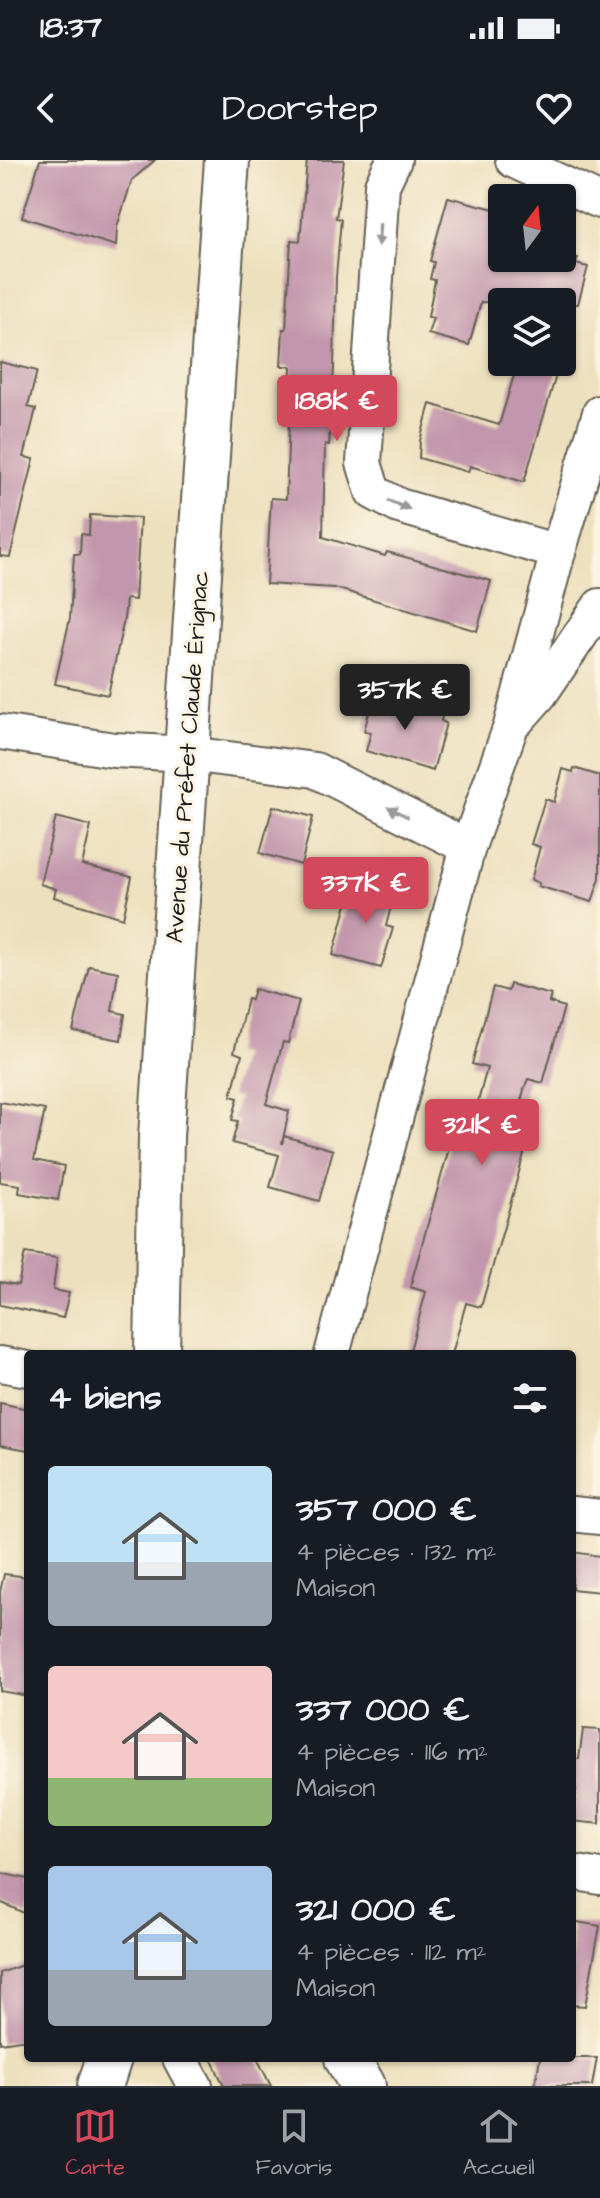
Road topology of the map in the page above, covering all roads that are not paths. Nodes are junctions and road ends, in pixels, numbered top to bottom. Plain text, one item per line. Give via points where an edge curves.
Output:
1 (227, 160) edge
2 (394, 160) edge
3 (513, 160) edge
4 (600, 201) edge
5 (600, 413) edge
6 (558, 552) junction
7 (600, 606) edge
8 (511, 726) junction
9 (0, 732) edge
10 (188, 754) junction
11 (468, 847) junction
12 (157, 1350) edge
13 (333, 1350) edge
14 (0, 1364) edge
15 (24, 1368) edge
16 (576, 1514) edge
17 (600, 1517) edge
18 (576, 1873) edge
19 (600, 1877) edge
20 (108, 2062) edge
21 (182, 2062) edge
22 (349, 2062) edge
23 (100, 2086) edge
24 (195, 2086) edge
25 (363, 2086) edge

1 - 10 street, Avenue du Préfet Claude Érignac
2 -> 6 street via 382,185 364,463 373,492 399,506
3 - 4 street
5 - 6 street
6 - 8 street
7 - 8 street via 540,694
8 - 11 street
9 - 10 street via 114,750
11 -> 10 street via 315,770
10 - 12 street, Avenue du Préfet Claude Érignac via 161,1137
11 - 13 street
14 - 15 street
16 - 17 street
18 - 19 street
20 - 23 street
21 - 24 street
22 - 25 street

